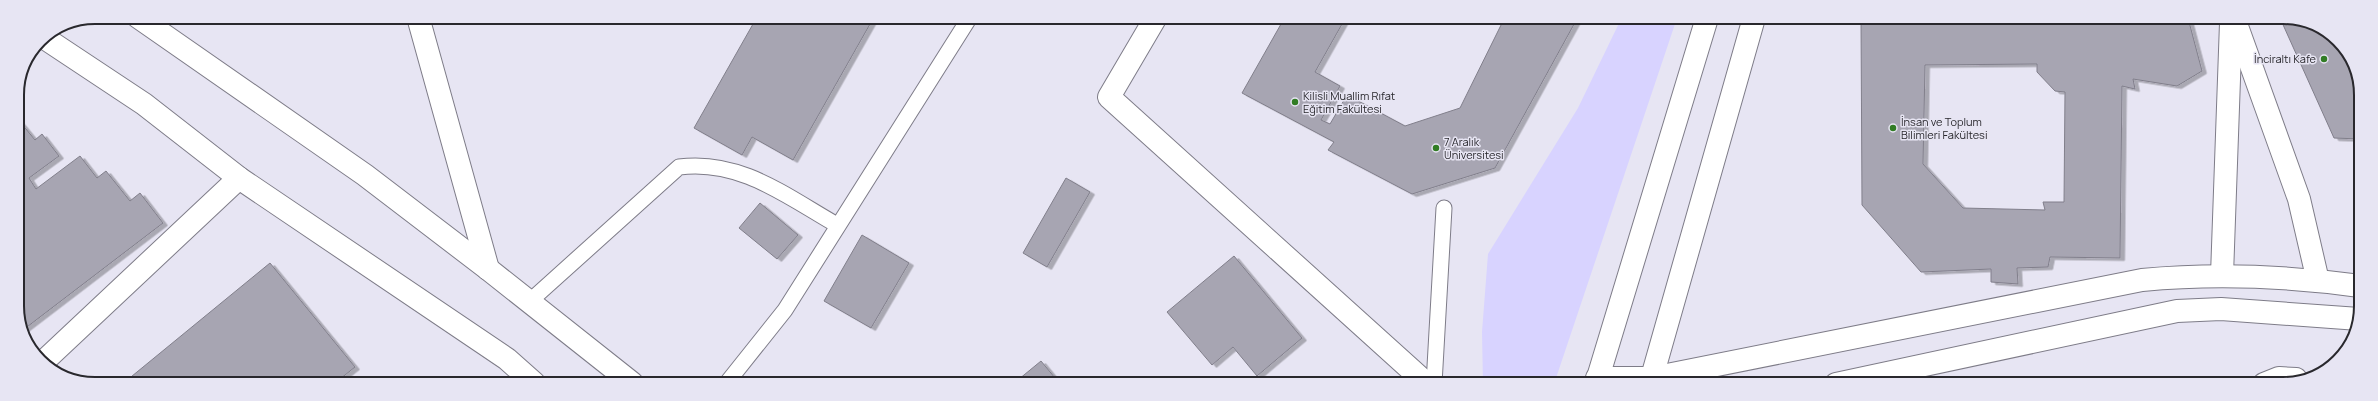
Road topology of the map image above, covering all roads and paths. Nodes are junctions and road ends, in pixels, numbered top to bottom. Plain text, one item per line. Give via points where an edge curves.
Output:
1 (148, 24) edge
2 (420, 24) edge
3 (966, 24) edge
4 (1152, 24) edge
5 (1705, 24) edge
6 (1752, 24) edge
7 (2233, 24) edge
8 (2235, 24) edge
9 (49, 41) edge
10 (239, 178) junction
11 (1444, 208) dead end
12 (837, 225) junction
13 (488, 269) junction
14 (2222, 275) junction
15 (2318, 281) junction
16 (2354, 285) edge
17 (529, 302) junction
18 (2353, 319) edge
19 (47, 358) edge
20 (527, 377) edge
21 (623, 377) edge
22 (732, 377) edge
23 (1419, 377) edge
24 (1434, 377) edge
25 (1597, 377) edge
26 (1652, 377) edge
27 (1670, 377) edge
28 (1869, 377) edge

1 - 13 street via 365,175
2 - 13 street
3 - 12 lane
4 - 23 street via 1109,96
5 - 25 street
6 - 26 street
7 - 14 street
8 - 15 street via 2300,199
9 - 10 street via 144,104
10 - 19 street
10 - 20 street via 507,359
11 - 24 lane
12 - 17 lane via 754,178 731,169 707,165 678,167
12 - 22 lane via 785,310
13 - 17 street
14 - 15 street
14 - 27 street via 2142,280
15 - 16 street
17 - 21 street
18 - 28 street via 2221,309 2177,311

